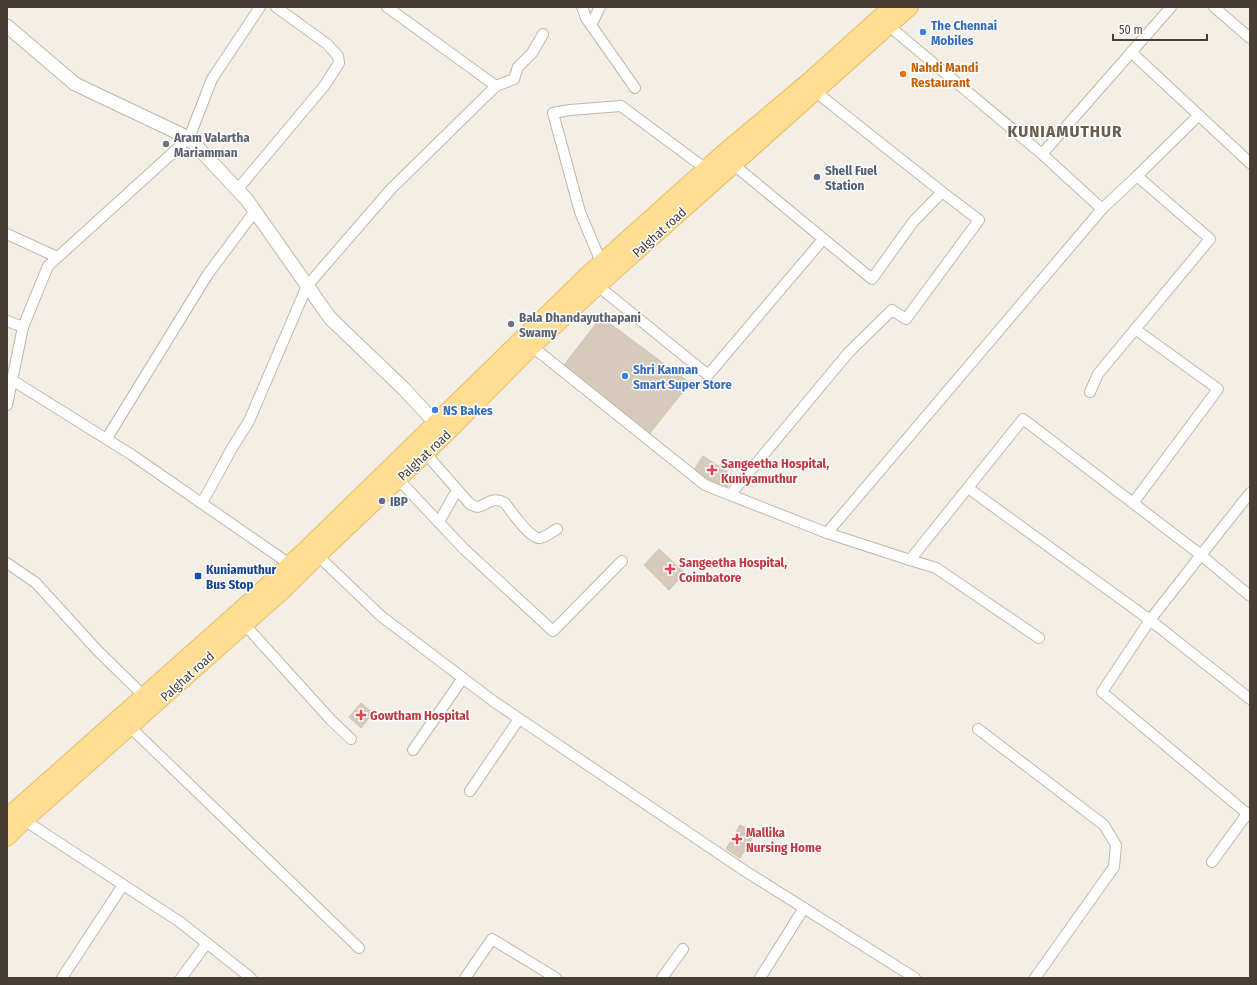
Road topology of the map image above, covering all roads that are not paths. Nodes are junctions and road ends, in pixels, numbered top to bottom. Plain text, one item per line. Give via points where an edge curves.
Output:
1 (260, 7) edge
2 (276, 7) edge
3 (387, 7) edge
4 (582, 7) edge
5 (600, 7) edge
6 (891, 7) edge
7 (910, 7) edge
8 (1171, 7) edge
9 (1214, 7) edge
10 (591, 24) junction
11 (7, 26) edge
12 (889, 26) junction
13 (543, 34) dead end
14 (1250, 38) edge
15 (1131, 52) junction
16 (496, 86) junction
17 (635, 88) dead end
18 (816, 92) junction
19 (1199, 115) junction
20 (189, 138) junction
21 (1042, 154) junction
22 (1250, 163) edge
23 (734, 165) junction
24 (706, 169) junction
25 (1137, 176) junction
26 (237, 190) junction
27 (942, 192) junction
28 (1102, 209) junction
29 (254, 211) junction
30 (7, 234) edge
31 (819, 244) dead end
32 (57, 257) junction
33 (601, 262) junction
34 (307, 286) junction
35 (598, 286) junction
36 (7, 321) edge
37 (23, 327) junction
38 (1135, 329) junction
39 (527, 342) junction
40 (12, 380) junction
41 (1090, 392) dead end
42 (7, 405) edge
43 (441, 429) junction
44 (107, 438) junction
45 (426, 454) junction
46 (398, 479) junction
47 (968, 488) junction
48 (457, 490) junction
49 (1250, 493) edge
50 (730, 494) junction
51 (202, 503) junction
52 (1133, 503) junction
53 (439, 522) junction
54 (557, 529) dead end
55 (827, 533) junction
56 (313, 552) junction
57 (1201, 555) junction
58 (910, 560) junction
59 (622, 561) dead end
60 (7, 563) edge
61 (295, 569) junction
62 (1250, 596) edge
63 (1150, 620) junction
64 (245, 624) junction
65 (1039, 638) dead end
66 (463, 678) junction
67 (144, 696) junction
68 (1250, 698) edge
69 (519, 719) junction
70 (130, 727) junction
71 (978, 729) dead end
72 (351, 739) dead end
73 (412, 750) dead end
74 (470, 791) dead end
75 (13, 815) edge
76 (1248, 815) edge
77 (7, 838) edge
78 (1212, 862) dead end
79 (123, 885) junction
80 (804, 908) junction
81 (207, 943) junction
82 (359, 948) dead end
83 (683, 949) dead end
84 (62, 978) edge
85 (181, 978) edge
86 (251, 978) edge
87 (465, 978) edge
88 (556, 978) edge
89 (662, 978) edge
90 (760, 978) edge
91 (915, 978) edge
92 (1035, 978) edge

1 - 20 street via 212,79
2 - 26 street via 327,44 338,56 339,63 325,85
3 - 16 street
4 - 10 street
5 - 10 street
6 - 24 main road, Palghat road
7 - 12 main road, Palghat road
8 - 15 street
9 - 14 street
10 - 17 street
11 - 20 street via 75,84
12 - 18 main road, Palghat road
12 - 21 street
13 - 16 street via 532,53 518,68 514,79
15 - 19 street
15 - 21 street
16 - 34 street via 391,190
18 - 23 main road, Palghat road
18 - 27 street
19 - 22 street
19 - 25 street
20 - 26 street
20 - 32 street
21 - 28 street
23 - 27 street via 872,279 913,222
23 - 35 main road, Palghat road
24 - 33 main road, Palghat road
24 - 33 street via 621,106 553,112 580,212
25 - 28 street
25 - 38 street via 1210,239
26 - 29 street
27 - 50 street via 979,220 906,319 892,310 849,352
28 - 55 street
29 - 34 street
29 - 44 street via 208,274
30 - 32 street
31 - 35 street via 708,375
32 - 37 street via 48,266
33 - 39 main road, Palghat road
34 - 43 street via 330,318 404,389
34 - 51 street via 249,421
35 - 39 main road, Palghat road
36 - 37 street
37 - 40 street
38 - 41 street via 1098,374
38 - 52 street via 1218,389
39 - 43 main road, Palghat road
39 - 50 street via 705,485
40 - 42 street
40 - 44 street
43 - 45 main road, Palghat road
43 - 56 main road, Palghat road
44 - 51 street
45 - 46 main road, Palghat road
45 - 48 street
46 - 53 street
46 - 56 main road, Palghat road
47 - 52 street via 1023,419
47 - 58 street
47 - 63 street
48 - 53 street
48 - 54 street via 473,507 478,508 495,499 505,503 531,535 537,538
49 - 57 street
50 - 55 street
51 - 61 street
52 - 57 street
53 - 59 street via 464,549 553,631
55 - 58 street
56 - 61 main road, Palghat road
56 - 66 street via 381,616
57 - 62 street
57 - 63 street
58 - 65 street via 936,568
60 - 67 street via 36,583 97,650
61 - 64 main road, Palghat road via 285,589
61 - 67 main road, Palghat road
63 - 68 street
63 - 76 street via 1102,692
64 - 70 main road, Palghat road
64 - 72 street
66 - 69 street
66 - 73 street
67 - 75 main road, Palghat road
69 - 74 street
69 - 80 street
70 - 75 main road, Palghat road
70 - 82 street
71 - 92 street via 1104,825 1116,845 1114,867
75 - 77 main road, Palghat road
75 - 79 street
76 - 78 street
79 - 81 street
79 - 84 street
80 - 90 street
80 - 91 street
81 - 85 street
81 - 86 street
83 - 89 street
87 - 88 street via 492,939

